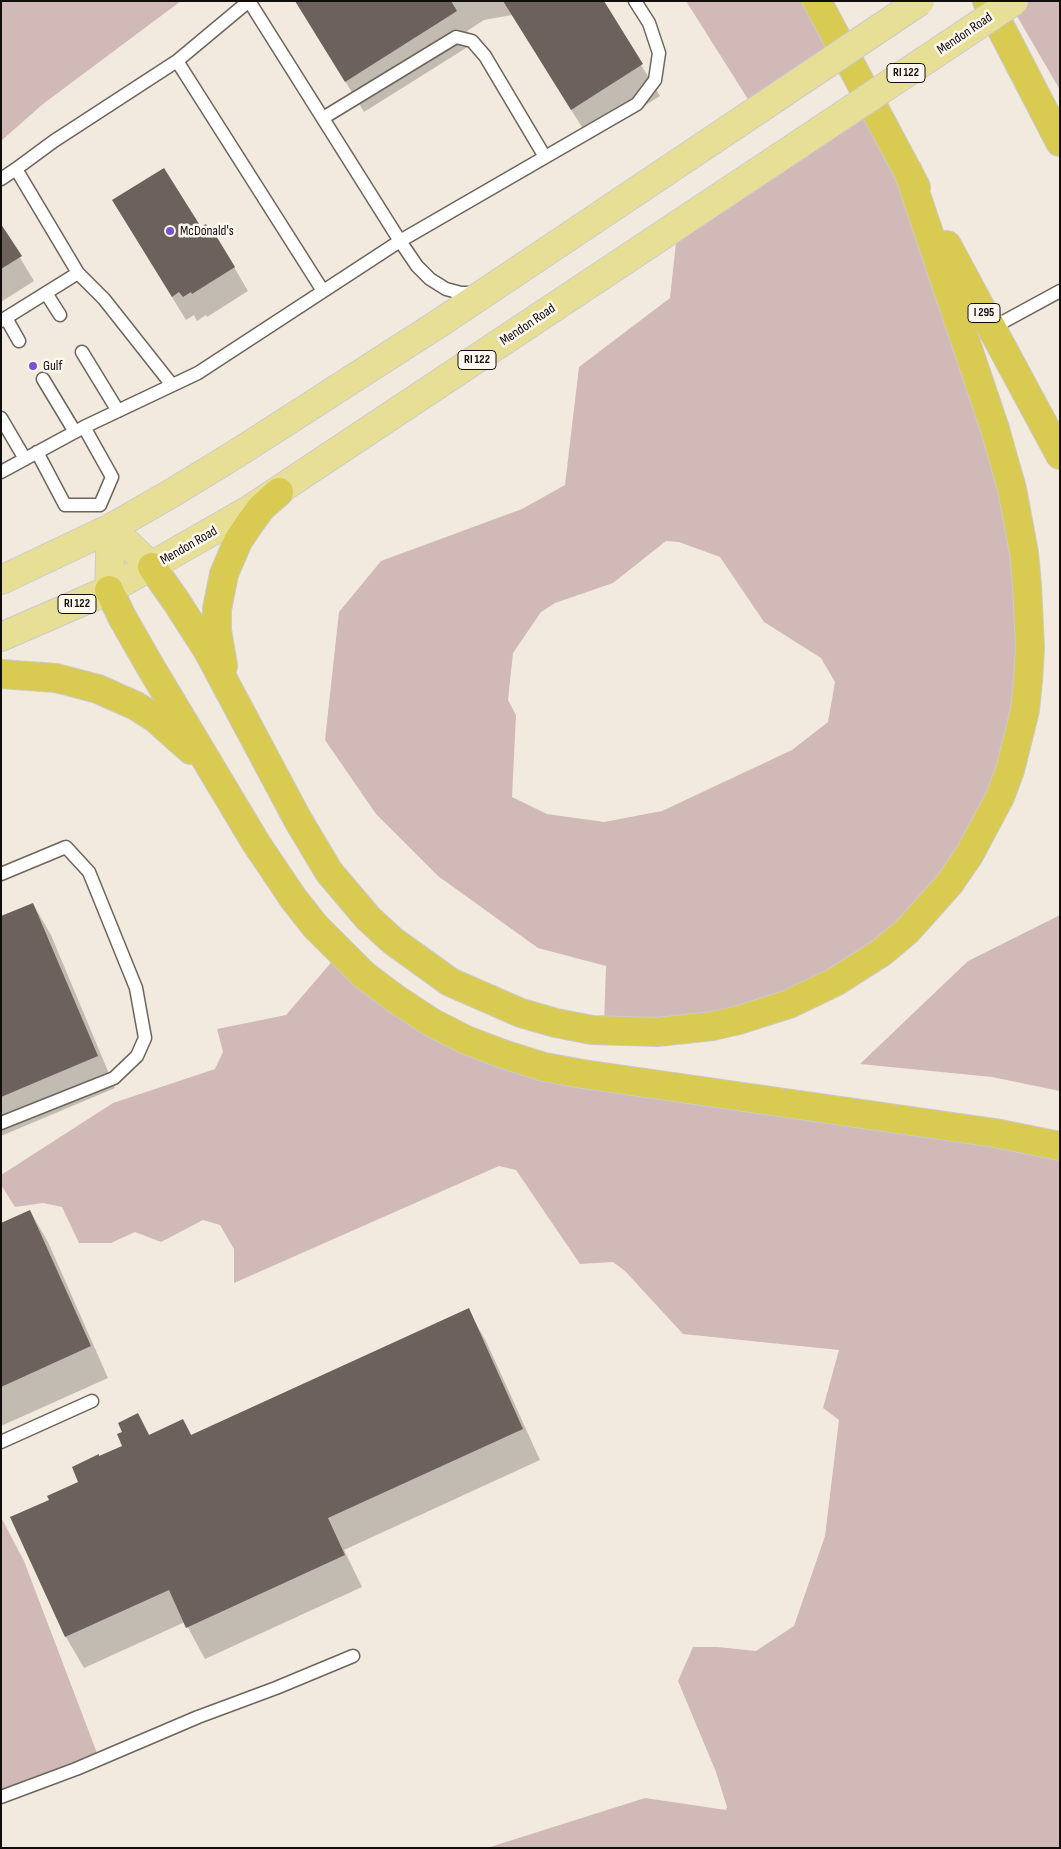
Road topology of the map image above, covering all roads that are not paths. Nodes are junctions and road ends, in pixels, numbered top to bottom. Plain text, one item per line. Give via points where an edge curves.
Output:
1 (249, 1) edge
2 (635, 1) edge
3 (817, 1) edge
4 (920, 1) edge
5 (987, 1) edge
6 (1014, 1) edge
7 (177, 61) junction
8 (1028, 81) junction
9 (323, 118) junction
10 (1060, 130) edge
11 (1060, 142) edge
12 (545, 157) junction
13 (16, 169) junction
14 (908, 171) junction
15 (1, 179) edge
16 (400, 241) junction
17 (78, 273) junction
18 (323, 291) junction
19 (1060, 291) edge
20 (46, 292) junction
21 (483, 294) junction
22 (60, 315) dead end
23 (4, 319) edge
24 (992, 328) junction
25 (20, 340) dead end
26 (82, 352) dead end
27 (43, 379) dead end
28 (172, 385) junction
29 (118, 411) junction
30 (1, 418) edge
31 (80, 430) junction
32 (37, 452) junction
33 (1060, 455) edge
34 (25, 459) junction
35 (1, 472) edge
36 (279, 492) junction
37 (105, 516) junction
38 (152, 567) junction
39 (1, 580) edge
40 (109, 590) junction
41 (1, 638) edge
42 (1, 674) edge
43 (236, 703) junction
44 (232, 803) junction
45 (1, 874) edge
46 (1, 1123) edge
47 (1060, 1146) edge
48 (92, 1401) dead end
49 (1, 1442) edge
50 (353, 1656) dead end
51 (1, 1798) edge

1 - 7 lane
1 - 9 lane
2 - 12 lane via 660,53 655,80 637,104
3 - 14 highway, I 295
4 - 21 main road, bridge
5 - 8 highway
6 - 36 main road, Mendon Road / RI 122, bridge
7 - 13 lane
7 - 18 lane
8 - 10 highway
8 - 11 highway
9 - 12 lane via 456,38 472,41 485,56
9 - 16 lane
12 - 16 lane
13 - 15 lane
13 - 17 lane
14 - 24 highway, I 295
14 - 43 highway via 996,429 1012,489 1024,553 1029,656 1025,710 1000,797 969,855 949,884 907,931 882,952 813,994 765,1013 713,1026 657,1032 592,1030 521,1014 450,982 393,941 368,918 313,847
16 - 18 lane
16 - 21 lane via 430,279 461,293
17 - 20 lane
17 - 28 lane via 104,299
18 - 28 lane via 198,372
19 - 24 lane
20 - 22 lane
20 - 23 lane
21 - 37 main road via 172,493
23 - 25 lane
24 - 33 highway, I 295
26 - 29 lane
27 - 31 lane
28 - 29 lane
29 - 31 lane
30 - 34 lane
31 - 32 lane
31 - 37 lane via 112,477
32 - 34 lane
32 - 37 lane via 65,505
34 - 35 lane
36 - 38 main road, Mendon Road / RI 122
36 - 43 highway via 262,507 238,541 220,590 219,647
37 - 38 main road
37 - 39 main road
37 - 40 main road
38 - 40 main road, Mendon Road / RI 122
38 - 43 highway via 194,628
40 - 41 main road, Mendon Road / RI 122
40 - 44 highway via 145,658
42 - 44 highway via 37,675 77,682 136,706 191,750
44 - 47 highway via 292,898 338,950 396,1000 466,1040 544,1067 583,1074 959,1128
45 - 46 lane via 66,847 90,872 136,988 145,1038 136,1056 114,1078
48 - 49 lane
50 - 51 lane

